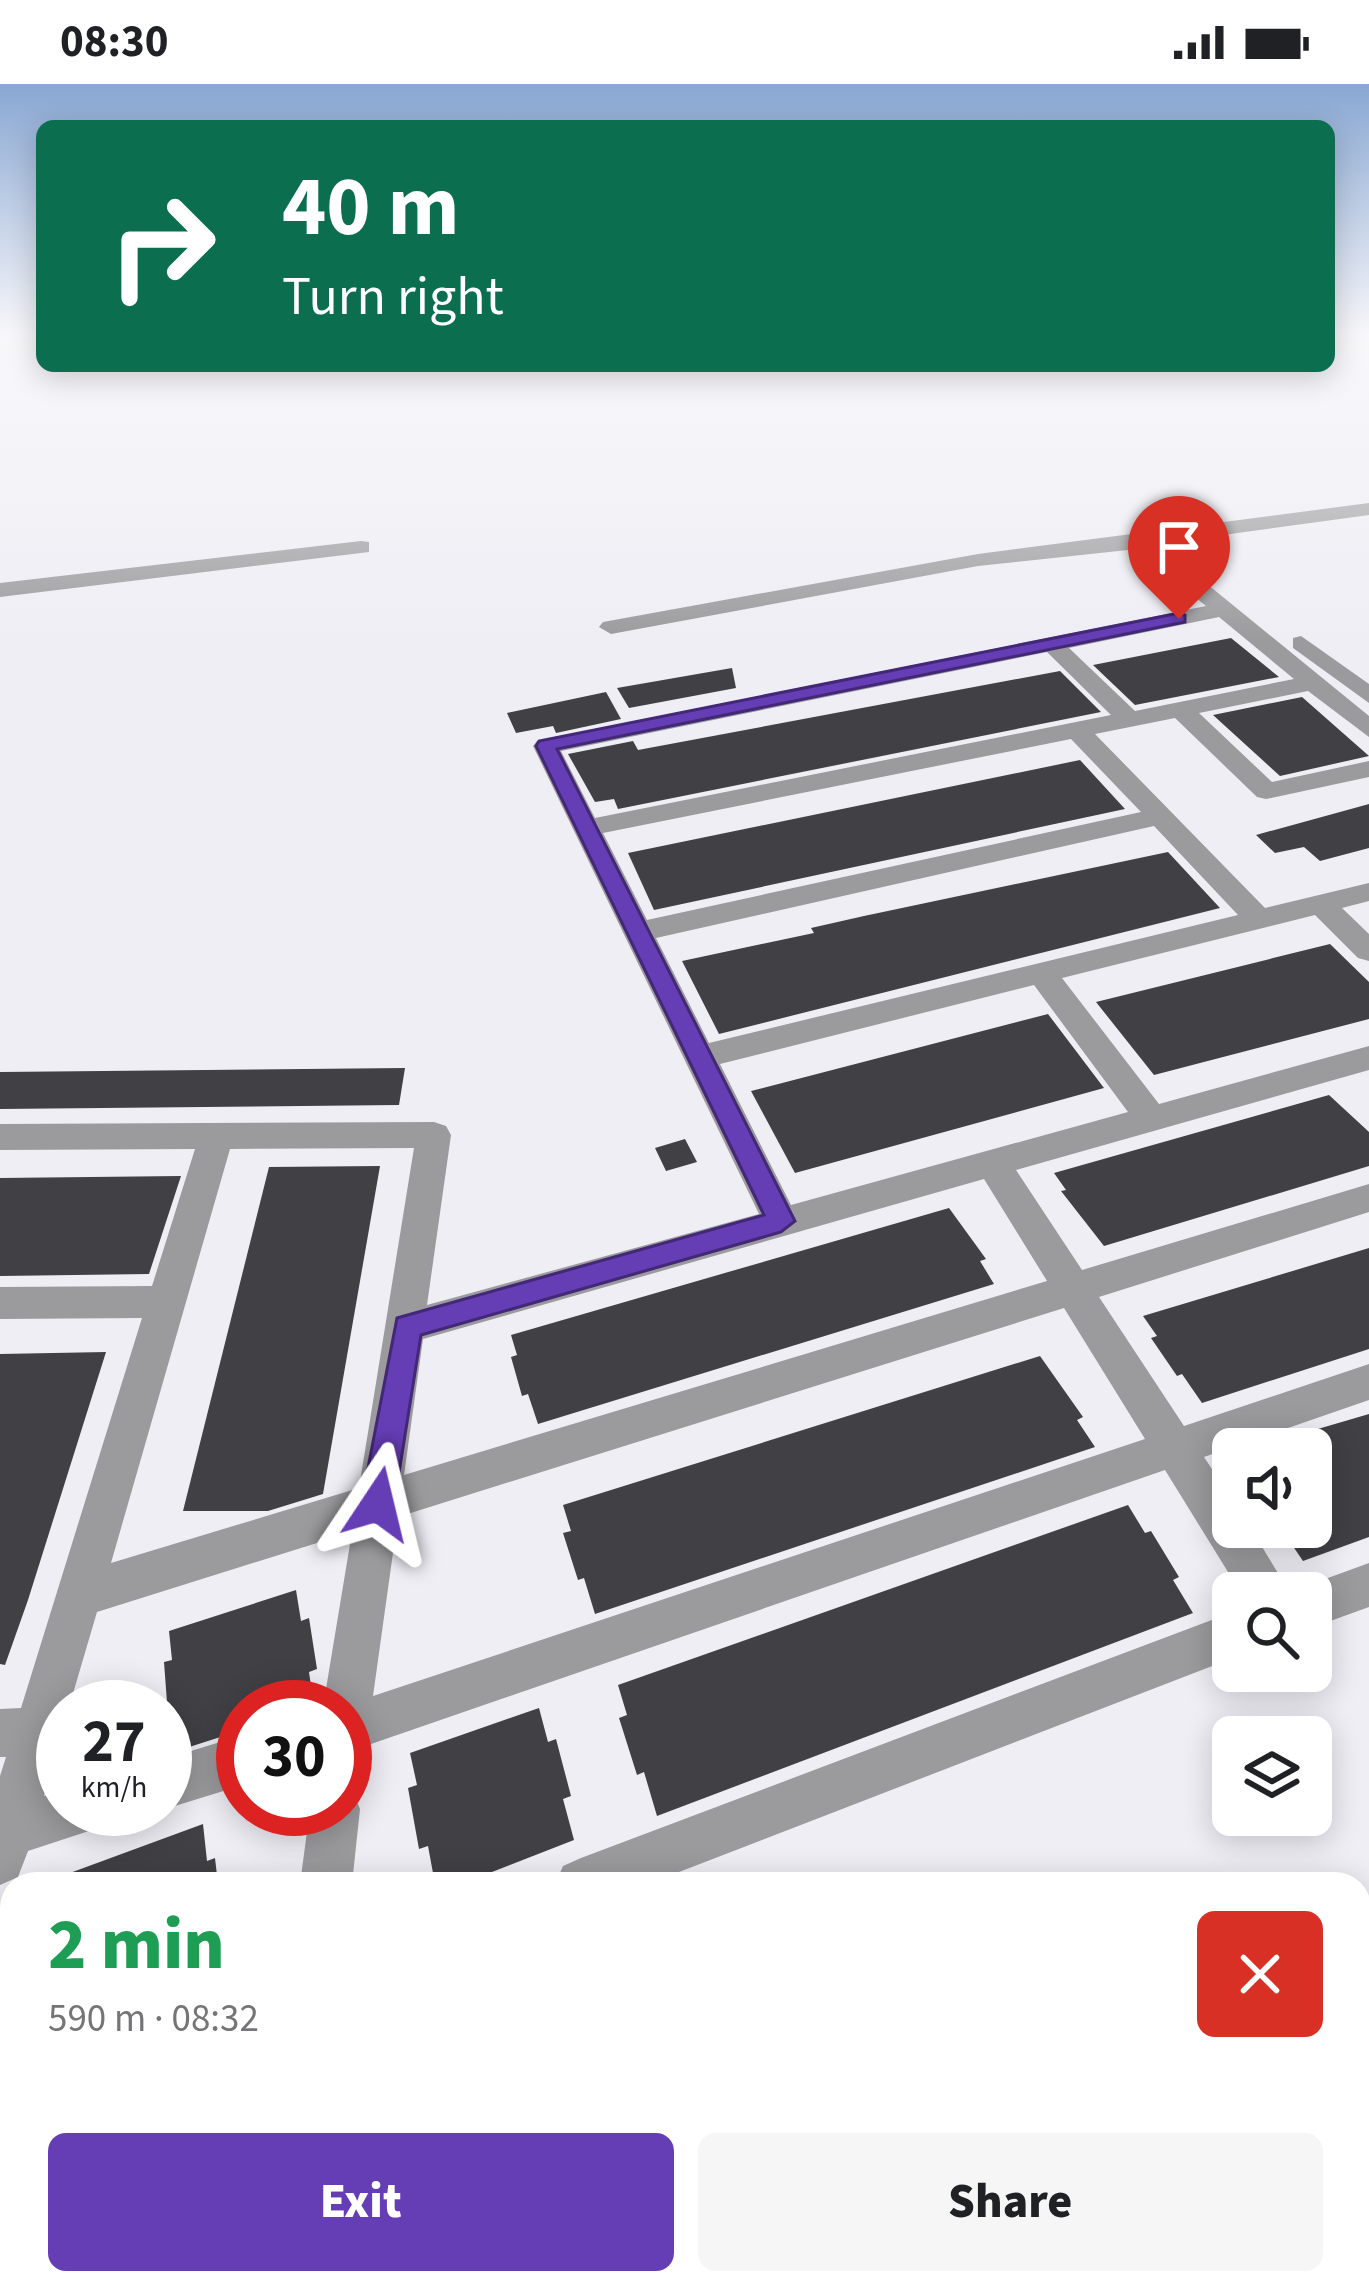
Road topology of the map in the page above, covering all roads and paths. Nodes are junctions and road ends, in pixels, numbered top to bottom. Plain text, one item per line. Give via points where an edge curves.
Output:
1 (1369, 509) edge
2 (1174, 533) junction
3 (1142, 542) junction
4 (362, 547) dead end
5 (0, 590) edge
6 (1221, 610) junction
7 (611, 627) dead end
8 (1052, 644) junction
9 (1311, 682) junction
10 (1369, 696) edge
11 (1180, 709) junction
12 (1129, 719) junction
13 (1369, 729) edge
14 (1077, 730) junction
15 (1369, 769) edge
16 (1160, 816) junction
17 (586, 828) junction
18 (1369, 892) edge
19 (1321, 904) junction
20 (1259, 920) junction
21 (638, 932) junction
22 (1369, 951) edge
23 (1042, 973) junction
24 (699, 1057) junction
25 (1368, 1060) edge
26 (1151, 1118) junction
27 (216, 1136) junction
28 (0, 1137) edge
29 (992, 1162) junction
30 (1369, 1198) edge
31 (781, 1221) junction
32 (1073, 1289) junction
33 (166, 1302) junction
34 (0, 1303) edge
35 (408, 1327) junction
36 (1369, 1382) edge
37 (1175, 1449) junction
38 (378, 1504) junction
39 (1254, 1572) edge
40 (1369, 1585) edge
41 (79, 1594) junction
42 (1332, 1598) edge
43 (1212, 1643) edge
44 (352, 1680) edge
45 (372, 1715) edge
46 (19, 1732) edge
47 (36, 1831) edge
48 (331, 1836) edge
49 (4, 1846) edge
50 (327, 1872) edge
51 (612, 1872) edge

1 - 2 street
2 - 3 street
2 - 10 street via 1187,554
3 - 6 street
3 - 7 street via 978,560
4 - 5 street
6 - 8 street
6 - 9 street
8 - 12 street
8 - 17 street via 546,746
9 - 11 street
9 - 13 street
11 - 12 street
11 - 15 street via 1266,790
12 - 14 street
14 - 16 street
14 - 17 street
16 - 20 street
16 - 21 street
17 - 21 street
18 - 19 street
19 - 20 street
19 - 22 street
20 - 23 street
21 - 24 street
23 - 24 street
23 - 26 street
24 - 31 street
25 - 26 street
26 - 29 street
27 - 28 street
27 - 33 street
27 - 35 street via 434,1135
29 - 31 street
29 - 32 street
30 - 32 street
31 - 35 street
32 - 37 street
32 - 38 street
33 - 34 street
33 - 41 street
35 - 38 street
36 - 37 street
37 - 39 street
37 - 45 street
38 - 41 street
38 - 44 street
40 - 42 street
41 - 46 street
43 - 51 street
46 - 49 street
47 - 49 street
48 - 50 street

